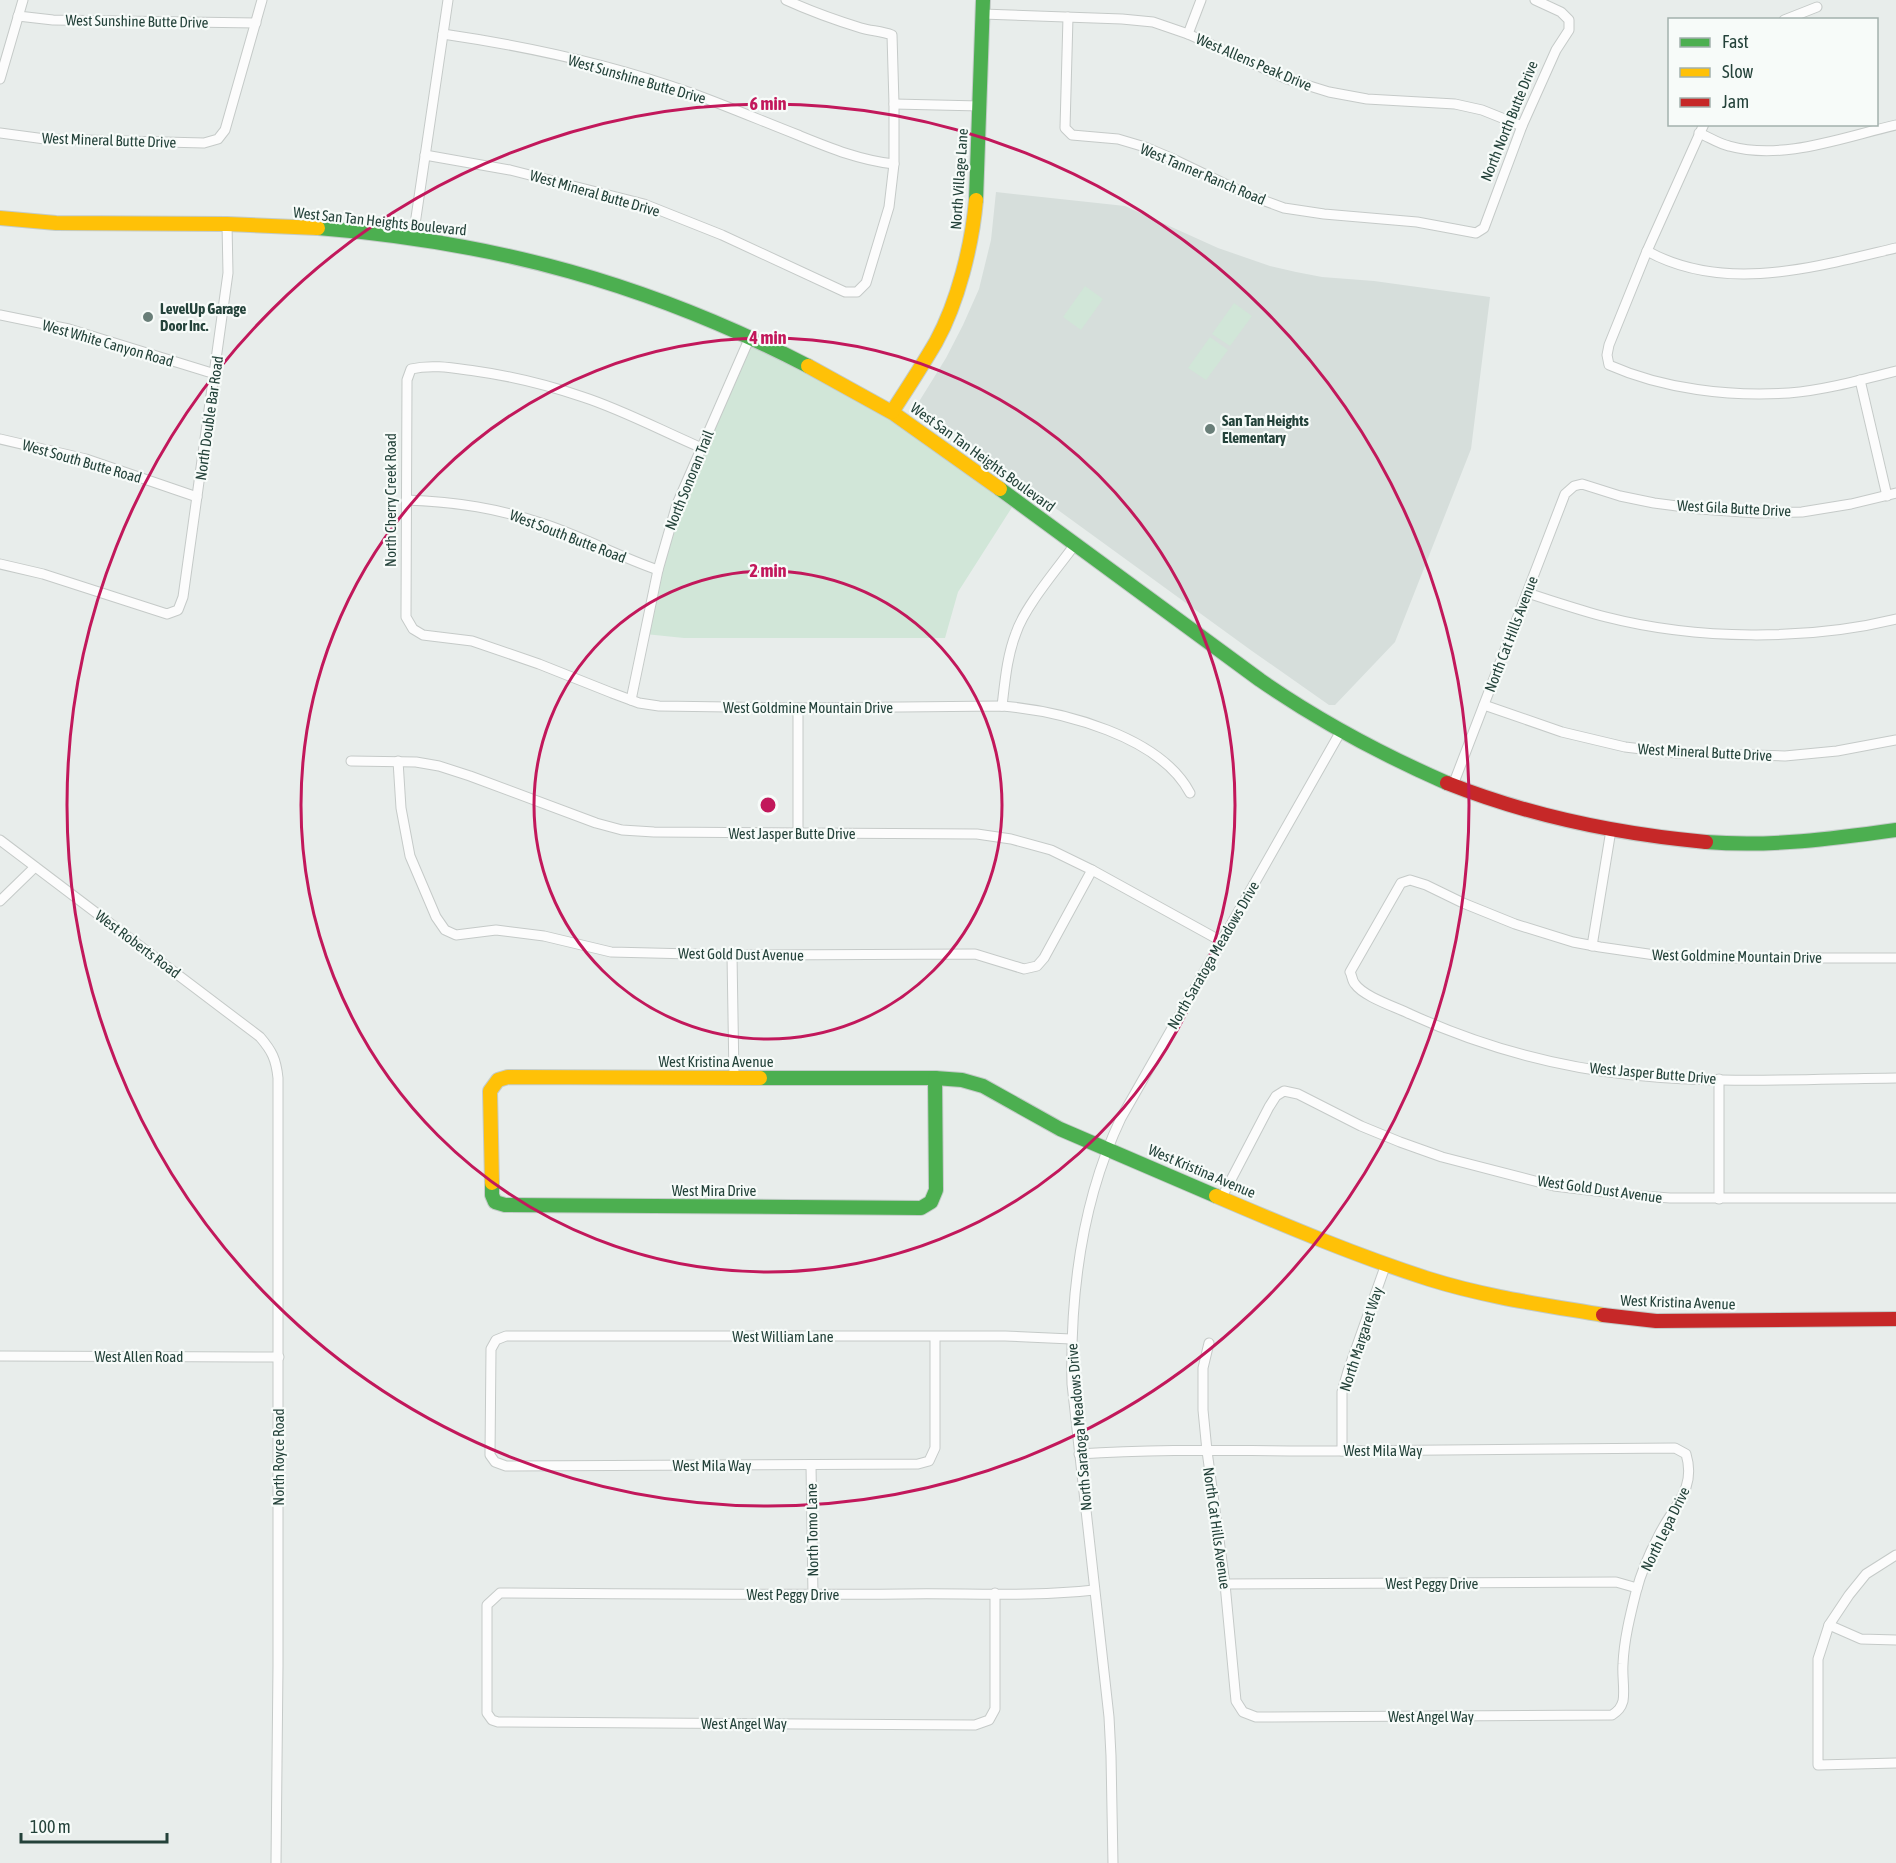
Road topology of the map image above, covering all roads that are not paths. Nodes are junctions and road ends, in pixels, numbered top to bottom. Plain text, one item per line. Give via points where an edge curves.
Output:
1 (23, 0) edge
2 (262, 0) edge
3 (448, 0) edge
4 (786, 0) edge
5 (1201, 0) edge
6 (1534, 0) edge
7 (982, 7) edge
8 (1816, 7) dead end
9 (18, 16) junction
10 (1068, 17) junction
11 (1789, 18) edge
12 (256, 23) junction
13 (443, 34) junction
14 (1188, 34) junction
15 (0, 79) edge
16 (894, 104) junction
17 (980, 106) junction
18 (1896, 125) edge
19 (1522, 126) junction
20 (1702, 129) edge
21 (0, 133) edge
22 (425, 155) junction
23 (894, 164) junction
24 (0, 218) edge
25 (226, 224) junction
26 (1476, 233) joint
27 (412, 238) junction
28 (1896, 248) edge
29 (1647, 251) junction
30 (0, 315) edge
31 (750, 337) junction
32 (1896, 371) edge
33 (215, 374) junction
34 (1860, 381) junction
35 (892, 412) junction
36 (0, 439) edge
37 (702, 448) junction
38 (1574, 486) joint
39 (1891, 494) edge
40 (197, 497) junction
41 (406, 500) junction
42 (1076, 543) junction
43 (0, 564) edge
44 (658, 570) junction
45 (1527, 593) junction
46 (1896, 619) edge
47 (413, 629) joint
48 (631, 700) junction
49 (1484, 705) junction
50 (1002, 706) junction
51 (798, 708) junction
52 (1341, 731) junction
53 (1896, 740) edge
54 (351, 761) dead end
55 (398, 761) junction
56 (1453, 785) junction
57 (1190, 793) dead end
58 (1611, 830) junction
59 (1896, 830) edge
60 (798, 833) junction
61 (0, 840) edge
62 (35, 867) junction
63 (1092, 870) junction
64 (0, 901) edge
65 (1221, 941) junction
66 (1592, 946) junction
67 (732, 955) junction
68 (1896, 958) edge
69 (1354, 984) joint
70 (272, 1051) joint
71 (734, 1077) junction
72 (935, 1078) junction
73 (1896, 1078) edge
74 (1719, 1079) junction
75 (1106, 1149) junction
76 (1222, 1197) junction
77 (1896, 1198) edge
78 (1719, 1199) junction
79 (495, 1202) joint
80 (1386, 1264) junction
81 (1896, 1319) edge
82 (935, 1336) junction
83 (1071, 1339) junction
84 (1209, 1343) dead end
85 (0, 1356) edge
86 (279, 1357) junction
87 (1207, 1451) junction
88 (1342, 1451) junction
89 (1079, 1454) junction
90 (1686, 1454) joint
91 (495, 1462) joint
92 (811, 1465) junction
93 (1896, 1555) edge
94 (1225, 1584) junction
95 (1637, 1588) junction
96 (1094, 1590) junction
97 (994, 1593) junction
98 (813, 1595) junction
99 (1829, 1625) junction
100 (1896, 1640) edge
101 (1619, 1710) joint
102 (1243, 1712) joint
103 (498, 1722) joint
104 (1896, 1763) edge
105 (276, 1863) edge
106 (1113, 1863) edge

1 - 9 street
2 - 12 street
3 - 13 street
4 - 16 street via 843,22 892,35
5 - 14 street
6 - 19 street, North North Butte Drive via 1561,12 1569,20 1569,30
7 - 10 street, West Allens Peak Drive
7 - 17 street, North Village Lane
8 - 11 street
9 - 12 street, West Sunshine Butte Drive
9 - 15 street
10 - 14 street, West Allens Peak Drive via 1153,22
10 - 26 street, West Tanner Ranch Road via 1065,128 1072,135 1118,139 1145,147 1284,208 1417,222
12 - 21 street, West Mineral Butte Drive via 225,130 218,139 204,143 45,139
13 - 22 street
13 - 23 street, West Sunshine Butte Drive via 515,46 631,75 690,93 843,153
14 - 19 street, West Allens Peak Drive via 1287,79 1329,92 1367,99 1455,104
16 - 17 street
16 - 23 street
17 - 35 street, North Village Lane via 977,192 964,267 936,340
18 - 20 street via 1805,146 1758,151 1728,146
19 - 26 street, North North Butte Drive via 1484,228
20 - 29 street
22 - 23 street, West Mineral Butte Drive via 510,170 644,204 845,292 857,292 866,283 889,207
22 - 27 street
24 - 25 street, West San Tan Heights Boulevard via 34,222
25 - 27 street, West San Tan Heights Boulevard
25 - 33 street, North Double Bar Road via 228,273
27 - 31 street, West San Tan Heights Boulevard via 477,249 610,283
28 - 29 street via 1785,272 1745,274 1667,262
29 - 34 street via 1609,345 1609,365 1685,387 1734,393 1789,393
30 - 33 street, West White Canyon Road via 69,328
31 - 35 street, West San Tan Heights Boulevard
31 - 37 street, North Sonoran Trail
32 - 34 street
33 - 40 street, North Double Bar Road
34 - 39 street
35 - 42 street, West San Tan Heights Boulevard
36 - 40 street, West South Butte Road via 86,459
37 - 41 street, North Cherry Creek Road via 593,400 542,384 426,365 411,369 407,380
37 - 44 street, North Sonoran Trail via 677,504
38 - 39 street, West Gila Butte Drive via 1582,484 1654,503 1757,513 1802,512
38 - 45 street, North Cat Hills Avenue via 1565,494
40 - 43 street, North Double Bar Road via 183,597 178,610 167,614
41 - 44 street, West South Butte Road via 497,510 549,525
41 - 47 street, North Cherry Creek Road via 406,617
42 - 50 street via 1016,630
42 - 52 street, West San Tan Heights Boulevard via 1273,688
44 - 48 street, North Sonoran Trail
45 - 46 street via 1606,617 1738,635 1822,632
45 - 49 street, North Cat Hills Avenue
47 - 48 street, West Goldmine Mountain Drive via 423,635 472,641 507,652
48 - 51 street, West Goldmine Mountain Drive via 659,706
49 - 53 street, West Mineral Butte Drive via 1562,732 1625,747 1676,753 1785,756
49 - 56 street, North Cat Hills Avenue
50 - 51 street, West Goldmine Mountain Drive
50 - 57 street, West Goldmine Mountain Drive via 1056,714 1130,740 1169,765
51 - 60 street
52 - 56 street, West San Tan Heights Boulevard
52 - 65 street, North Saratoga Meadows Drive
54 - 55 street, West Jasper Butte Drive
55 - 60 street, West Jasper Butte Drive via 439,766 622,830
55 - 67 street, West Gold Dust Avenue via 410,856 445,930 456,935 496,930 544,936 611,952
56 - 58 street, West San Tan Heights Boulevard via 1563,821
58 - 59 street, West San Tan Heights Boulevard via 1763,844
58 - 66 street
60 - 63 street, West Jasper Butte Drive via 977,834 1052,850
61 - 62 street, West Roberts Road
62 - 64 street
62 - 70 street, West Roberts Road via 260,1037
63 - 65 street, West Jasper Butte Drive
63 - 67 street, West Gold Dust Avenue via 1037,966 1024,969 975,954
65 - 75 street, North Saratoga Meadows Drive
66 - 68 street, West Goldmine Mountain Drive via 1714,958
66 - 69 street, West Goldmine Mountain Drive via 1505,920 1410,880 1401,883 1350,972
67 - 71 street
69 - 74 street, West Jasper Butte Drive via 1425,1021 1493,1046 1603,1071
70 - 86 street, North Royce Road via 278,1078
71 - 72 street, West Kristina Avenue
71 - 79 street, West Kristina Avenue via 498,1080 490,1091
72 - 75 street, West Kristina Avenue via 984,1086 1060,1129
72 - 79 street, West Mira Drive via 936,1190 931,1202 921,1208
73 - 74 street, West Jasper Butte Drive
74 - 78 street
75 - 76 street, West Kristina Avenue
75 - 83 street, North Saratoga Meadows Drive via 1081,1247
76 - 78 street, West Gold Dust Avenue via 1269,1107 1284,1091 1442,1157 1554,1186 1629,1195
76 - 80 street, West Kristina Avenue via 1311,1237
77 - 78 street, West Gold Dust Avenue
80 - 81 street, West Kristina Avenue via 1518,1301 1609,1316 1656,1321
80 - 88 street, North Margaret Way via 1342,1392
82 - 83 street, West William Lane
82 - 91 street, West William Lane via 506,1336 496,1340 491,1349 490,1455
82 - 92 street, West Mila Way via 935,1448 929,1461
83 - 89 street, North Saratoga Meadows Drive
84 - 87 street, North Cat Hills Avenue via 1203,1368
85 - 86 street, West Allen Road
86 - 105 street, North Royce Road
87 - 88 street, West Mila Way
87 - 89 street, West Mila Way
87 - 94 street, North Cat Hills Avenue
88 - 90 street, West Mila Way via 1676,1448
89 - 96 street, North Saratoga Meadows Drive
90 - 95 street, North Lepa Drive via 1689,1481 1659,1534
91 - 92 street, West Mila Way via 506,1466
92 - 98 street, North Tomo Lane
93 - 99 street via 1866,1574
94 - 95 street, West Peggy Drive via 1616,1581
94 - 102 street, North Cat Hills Avenue via 1236,1701
95 - 101 street, North Lepa Drive via 1626,1638 1623,1700
96 - 97 street, West Peggy Drive
96 - 106 street, North Saratoga Meadows Drive via 1109,1717
97 - 98 street, West Peggy Drive
97 - 103 street, West Angel Way via 994,1709 990,1720 975,1725
98 - 103 street, West Peggy Drive via 501,1593 487,1605 487,1713
99 - 100 street via 1861,1639
99 - 104 street via 1818,1659 1818,1765
101 - 102 street, West Angel Way via 1612,1715 1268,1717

